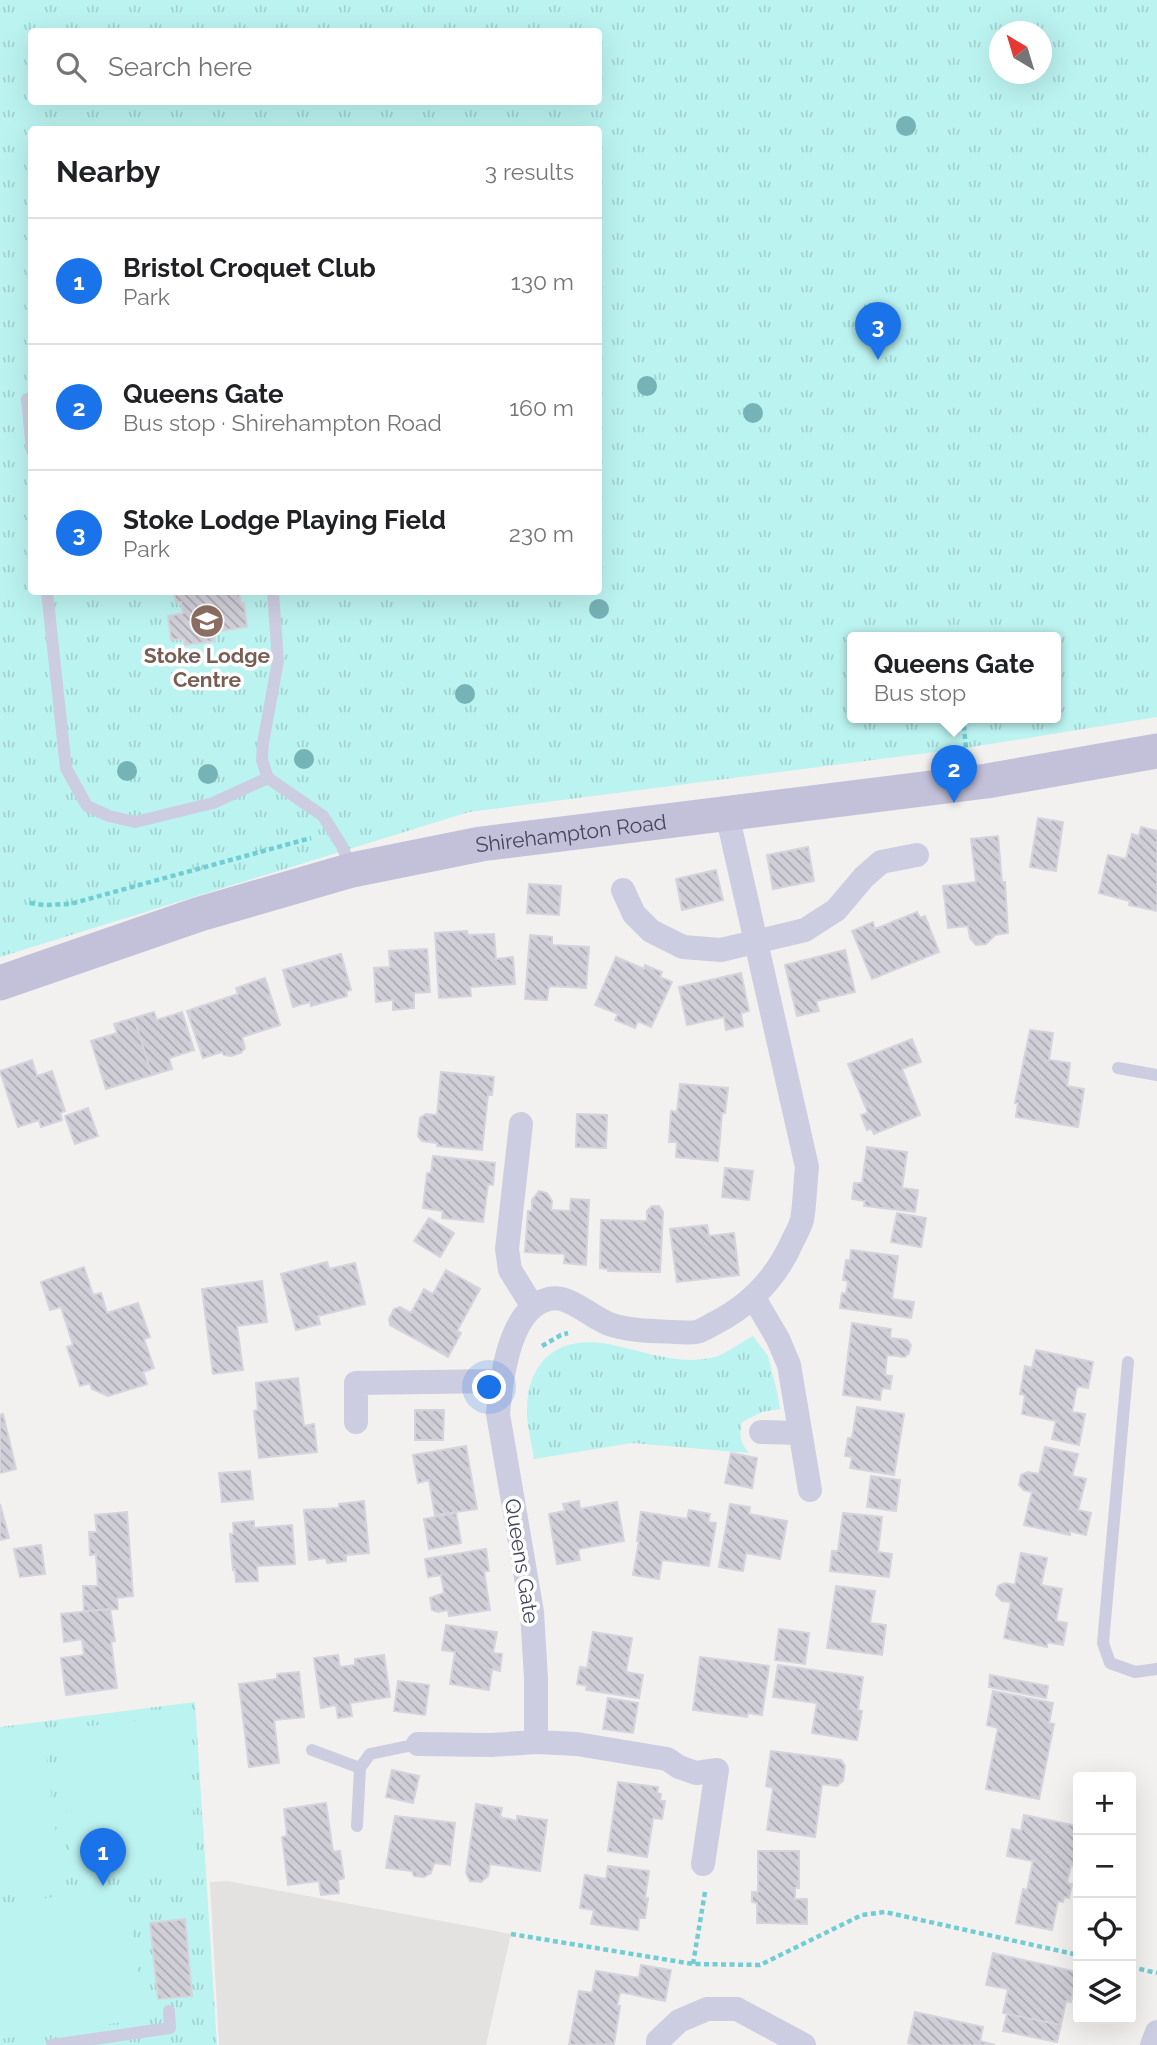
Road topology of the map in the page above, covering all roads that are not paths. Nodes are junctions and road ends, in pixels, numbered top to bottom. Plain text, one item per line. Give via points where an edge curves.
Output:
1 (27, 399) dead end
2 (28, 409) edge
3 (47, 595) edge
4 (272, 595) edge
5 (1157, 751) edge
6 (268, 778) junction
7 (727, 814) junction
8 (917, 855) dead end
9 (352, 870) junction
10 (623, 890) dead end
11 (756, 942) junction
12 (0, 983) edge
13 (1118, 1068) dead end
14 (1157, 1076) edge
15 (521, 1124) dead end
16 (754, 1298) junction
17 (533, 1307) junction
18 (1128, 1363) dead end
19 (501, 1381) junction
20 (355, 1422) dead end
21 (761, 1432) dead end
22 (800, 1433) junction
23 (810, 1490) dead end
24 (1157, 1669) edge
25 (536, 1742) junction
26 (418, 1744) joint
27 (312, 1749) dead end
28 (360, 1768) junction
29 (357, 1826) dead end
30 (703, 1864) road end
31 (169, 2011) dead end
32 (1157, 2032) edge
33 (52, 2045) edge
34 (657, 2045) edge
35 (804, 2045) edge
36 (1152, 2045) edge

1 - 2 lane
3 - 6 lane via 66,768 87,806 135,822 213,803
4 - 6 lane via 278,661 263,743
5 - 7 main road, Shirehampton Road via 987,781
6 - 9 lane via 323,816
7 - 9 main road, Shirehampton Road via 481,844
7 - 11 street
8 - 11 street via 881,862 836,910 805,930
9 - 12 main road, Shirehampton Road via 200,914
10 - 11 street via 634,914 651,931 684,947 720,950
11 - 16 street via 807,1167 801,1222 783,1262
13 - 14 lane
15 - 17 street via 507,1249 510,1270
16 - 17 street via 697,1332 629,1330 607,1324 562,1298
16 - 22 street via 789,1365
17 - 19 street, Queens Gate via 520,1325
18 - 24 lane via 1103,1643 1110,1662 1135,1672
19 - 20 street via 356,1383
19 - 25 street, Queens Gate via 499,1425 532,1612
21 - 22 street
22 - 23 street
25 - 26 street
25 - 30 street via 667,1759 696,1773 717,1770
26 - 28 lane via 370,1754
27 - 28 lane
28 - 29 lane
31 - 33 lane via 170,2028
32 - 36 street
34 - 35 street via 679,2021 707,2009 737,2009

